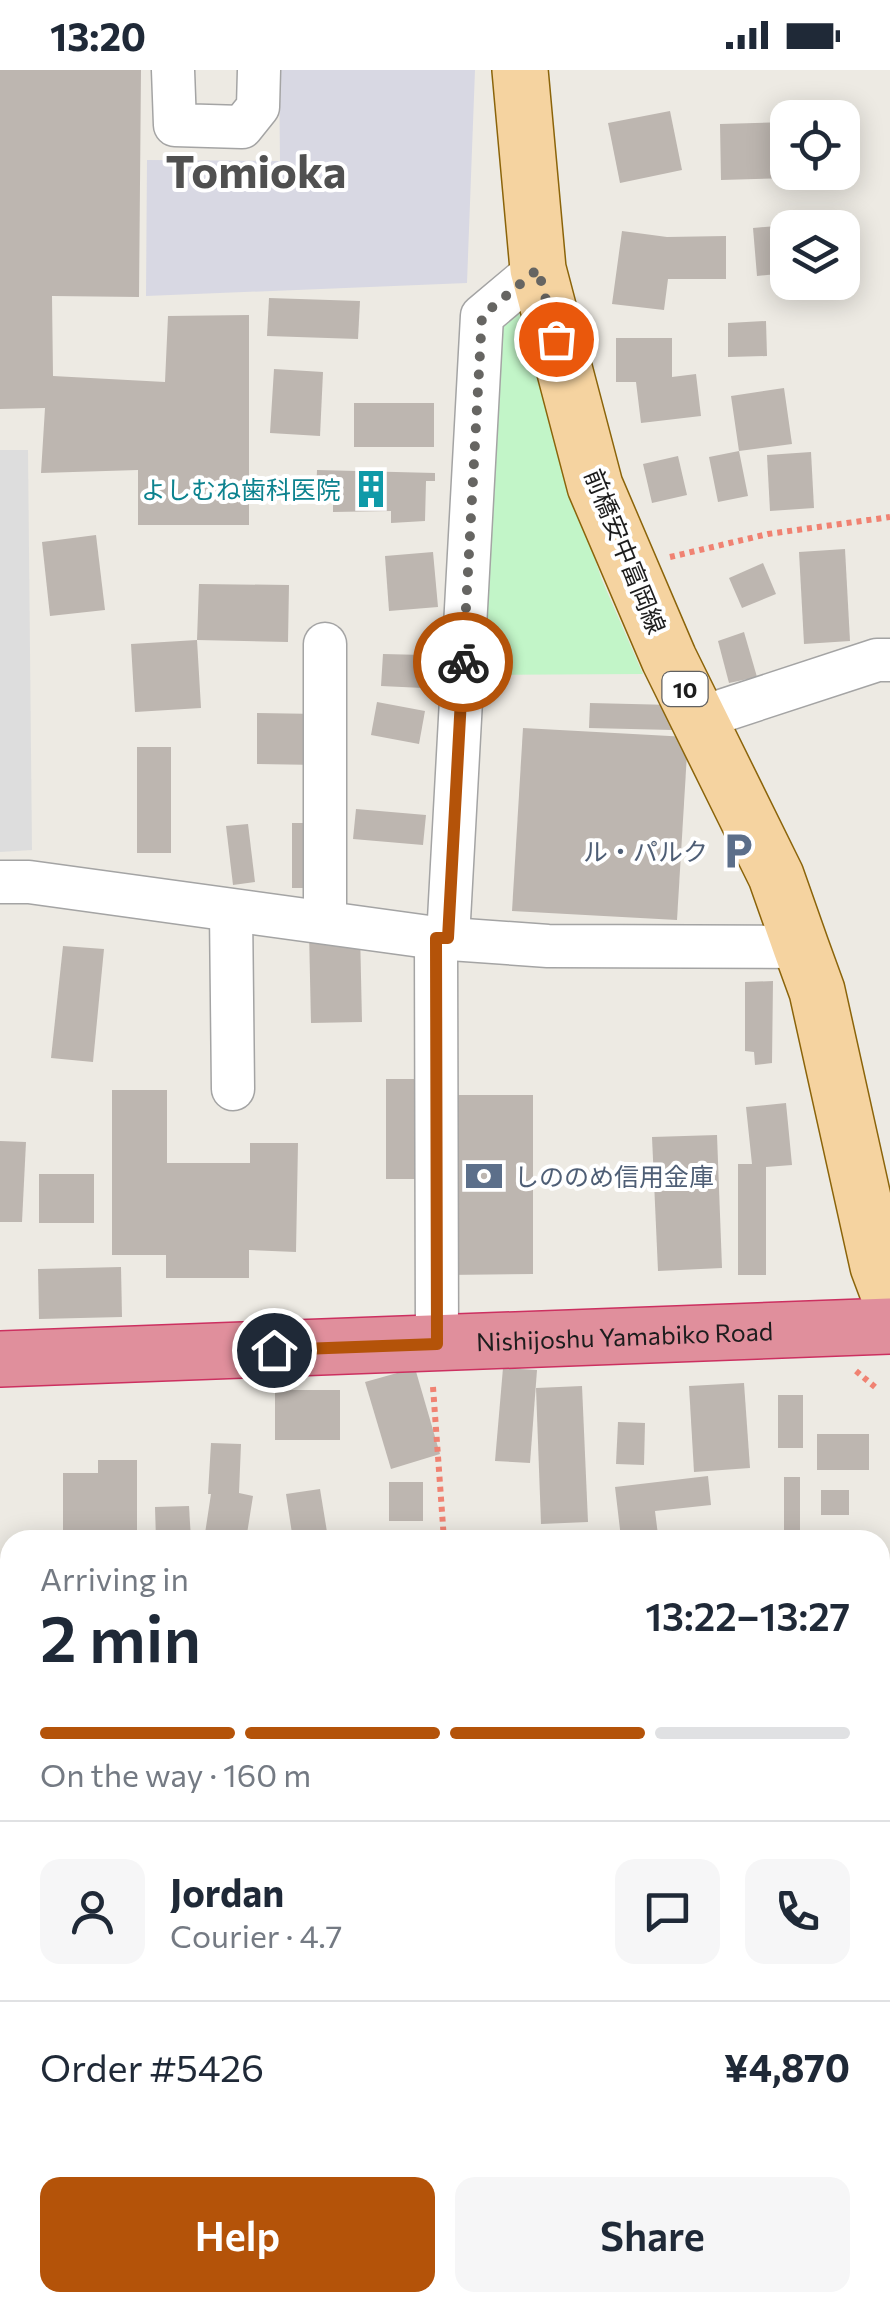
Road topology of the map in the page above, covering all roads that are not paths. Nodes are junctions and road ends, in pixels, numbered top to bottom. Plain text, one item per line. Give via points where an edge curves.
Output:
1 (173, 70) edge
2 (260, 70) edge
3 (520, 70) edge
4 (538, 269) junction
5 (325, 644) dead end
6 (890, 660) edge
7 (700, 718) junction
8 (0, 882) edge
9 (231, 911) junction
10 (325, 922) junction
11 (442, 938) junction
12 (802, 947) junction
13 (233, 1088) dead end
14 (890, 1298) edge
15 (890, 1326) edge
16 (433, 1344) junction
17 (0, 1359) edge

1 - 2 street via 174,125 242,126 258,107
3 - 4 main road, 前橋安中富岡線 / 10
4 - 7 main road, 前橋安中富岡線 / 10 via 596,486
4 - 11 street via 482,316
5 - 10 street
6 - 7 street
7 - 12 main road, 前橋安中富岡線 / 10 via 776,876
8 - 9 street
9 - 10 street
9 - 13 street
10 - 11 street
11 - 12 street via 548,946
11 - 16 street
12 - 14 main road, 前橋安中富岡線 / 10
15 - 16 highway, Nishijoshu Yamabiko Road
16 - 17 highway, Nishijoshu Yamabiko Road

